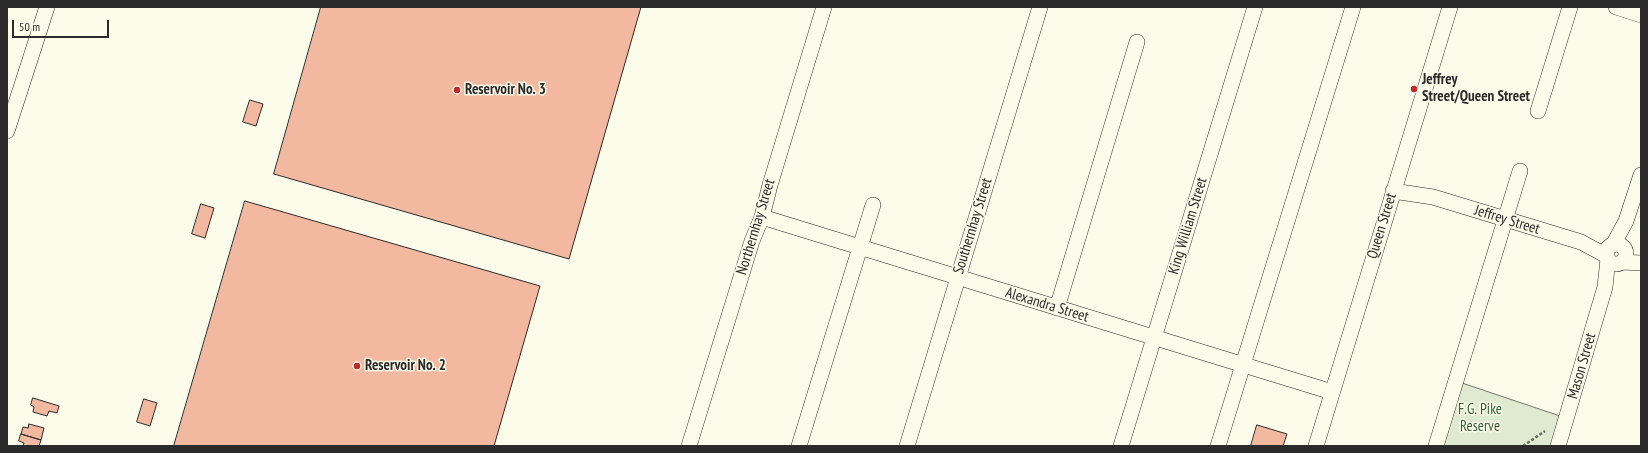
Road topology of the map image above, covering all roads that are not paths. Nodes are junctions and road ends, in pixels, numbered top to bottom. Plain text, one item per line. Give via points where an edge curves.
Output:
1 (47, 7) edge
2 (824, 7) edge
3 (1040, 7) edge
4 (1255, 7) edge
5 (1353, 7) edge
6 (1450, 7) edge
7 (1570, 7) edge
8 (1616, 7) edge
9 (1641, 15) edge
10 (1137, 42) dead end
11 (1538, 111) dead end
12 (7, 131) edge
13 (1520, 170) dead end
14 (1641, 175) edge
15 (1395, 186) junction
16 (873, 205) dead end
17 (762, 217) junction
18 (1504, 219) junction
19 (859, 248) junction
20 (1616, 254) junction
21 (1641, 258) edge
22 (1641, 262) edge
23 (957, 278) junction
24 (1057, 308) junction
25 (1155, 337) junction
26 (1243, 364) junction
27 (1332, 392) junction
28 (689, 446) edge
29 (799, 446) edge
30 (907, 446) edge
31 (1121, 446) edge
32 (1218, 446) edge
33 (1316, 446) edge
34 (1436, 446) edge
35 (1558, 446) edge

1 - 12 street
2 - 17 street, Northernhay Street
3 - 23 street, Southernhay Street
4 - 25 street, King William Street
5 - 26 street
6 - 15 street, Queen Street
7 - 11 street
8 - 9 street
10 - 24 street
13 - 18 street
14 - 20 street, Mason Street
15 - 18 street, Jeffrey Street
15 - 27 street, Queen Street
16 - 19 street
17 - 19 street, Alexandra Street
17 - 28 street, Northernhay Street via 752,241
18 - 20 street, Jeffrey Street
18 - 34 street
19 - 23 street, Alexandra Street
19 - 29 street
20 - 21 street, Jeffrey Street
20 - 22 street, Jeffrey Street
20 - 35 street, Mason Street
23 - 24 street, Alexandra Street
23 - 30 street, Southernhay Street
24 - 25 street, Alexandra Street
25 - 26 street, Alexandra Street
25 - 31 street, King William Street
26 - 27 street, Alexandra Street
26 - 32 street
27 - 33 street, Queen Street

